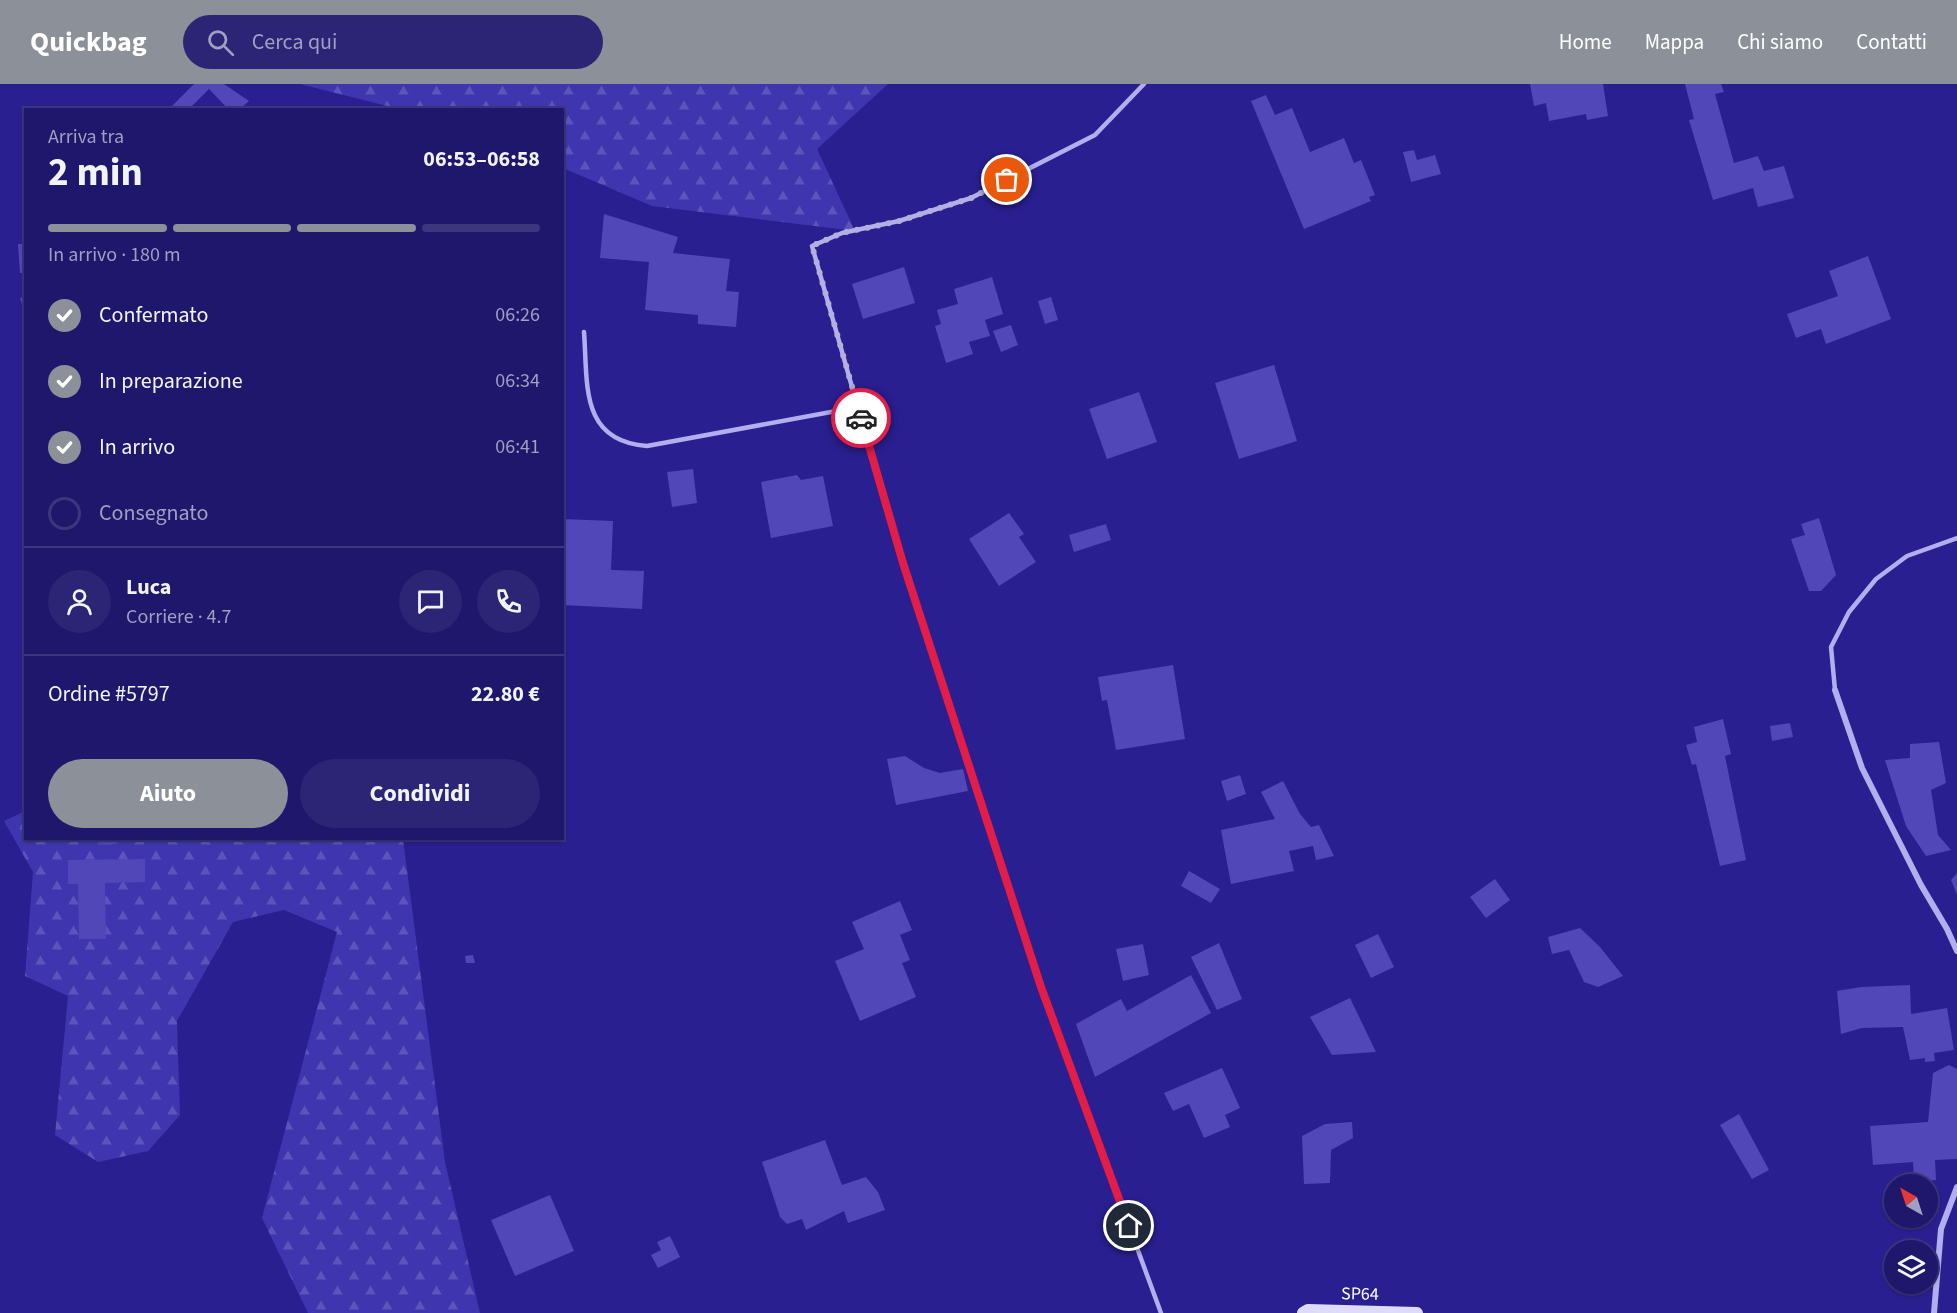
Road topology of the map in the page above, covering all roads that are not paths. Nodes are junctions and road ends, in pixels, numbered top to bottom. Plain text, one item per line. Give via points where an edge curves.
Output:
1 (1144, 84) edge
2 (584, 332) dead end
3 (858, 407) junction
4 (1957, 538) edge
5 (1834, 690) joint
6 (1957, 951) edge
7 (1957, 1187) edge
8 (1161, 1313) edge
9 (1303, 1313) edge
10 (1417, 1313) edge
11 (1934, 1313) edge

1 - 3 lane via 1095,135 971,198 899,221 842,233 812,246
2 - 3 lane via 595,418 608,434 632,444 647,446
3 - 8 lane via 903,563 1041,987
4 - 5 lane via 1907,556 1876,579 1849,612 1831,647
5 - 6 street via 1862,768
7 - 11 street via 1941,1230
9 - 10 street, SP64 / SP64

